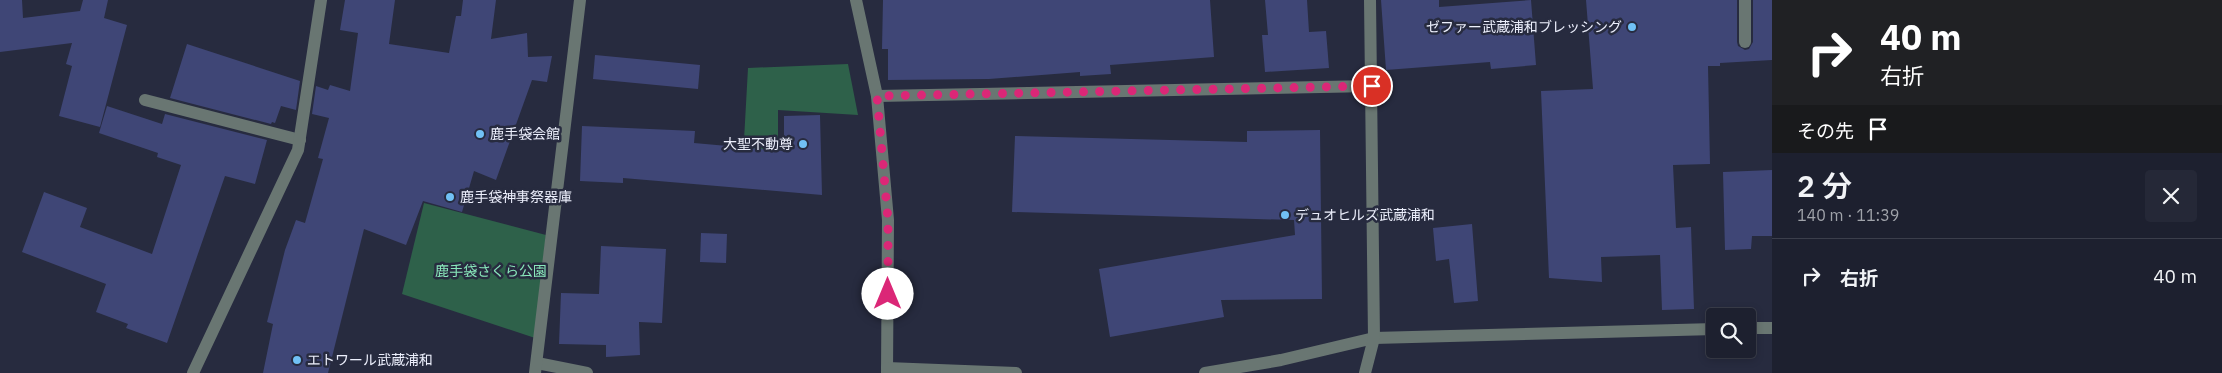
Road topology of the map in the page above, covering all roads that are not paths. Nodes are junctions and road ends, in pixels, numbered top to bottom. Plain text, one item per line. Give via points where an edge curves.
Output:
1 (321, 0) edge
2 (580, 0) edge
3 (856, 0) edge
4 (1370, 0) edge
5 (1745, 0) edge
6 (1746, 42) dead end
7 (1372, 86) junction
8 (877, 96) junction
9 (146, 100) dead end
10 (300, 140) junction
11 (1756, 328) edge
12 (1772, 328) edge
13 (1706, 329) edge
14 (1374, 338) junction
15 (536, 368) edge
16 (887, 370) edge
17 (193, 373) edge
18 (587, 373) edge
19 (1016, 373) edge
20 (1206, 373) edge
21 (1365, 373) edge

1 - 10 street
2 - 15 street
3 - 8 street
4 - 7 street
5 - 6 street
7 - 8 street
7 - 14 street
8 - 16 street via 888,220
9 - 10 street
10 - 17 street
11 - 12 street
13 - 14 street
14 - 20 street via 1281,360
14 - 21 street
15 - 18 street
16 - 19 street

